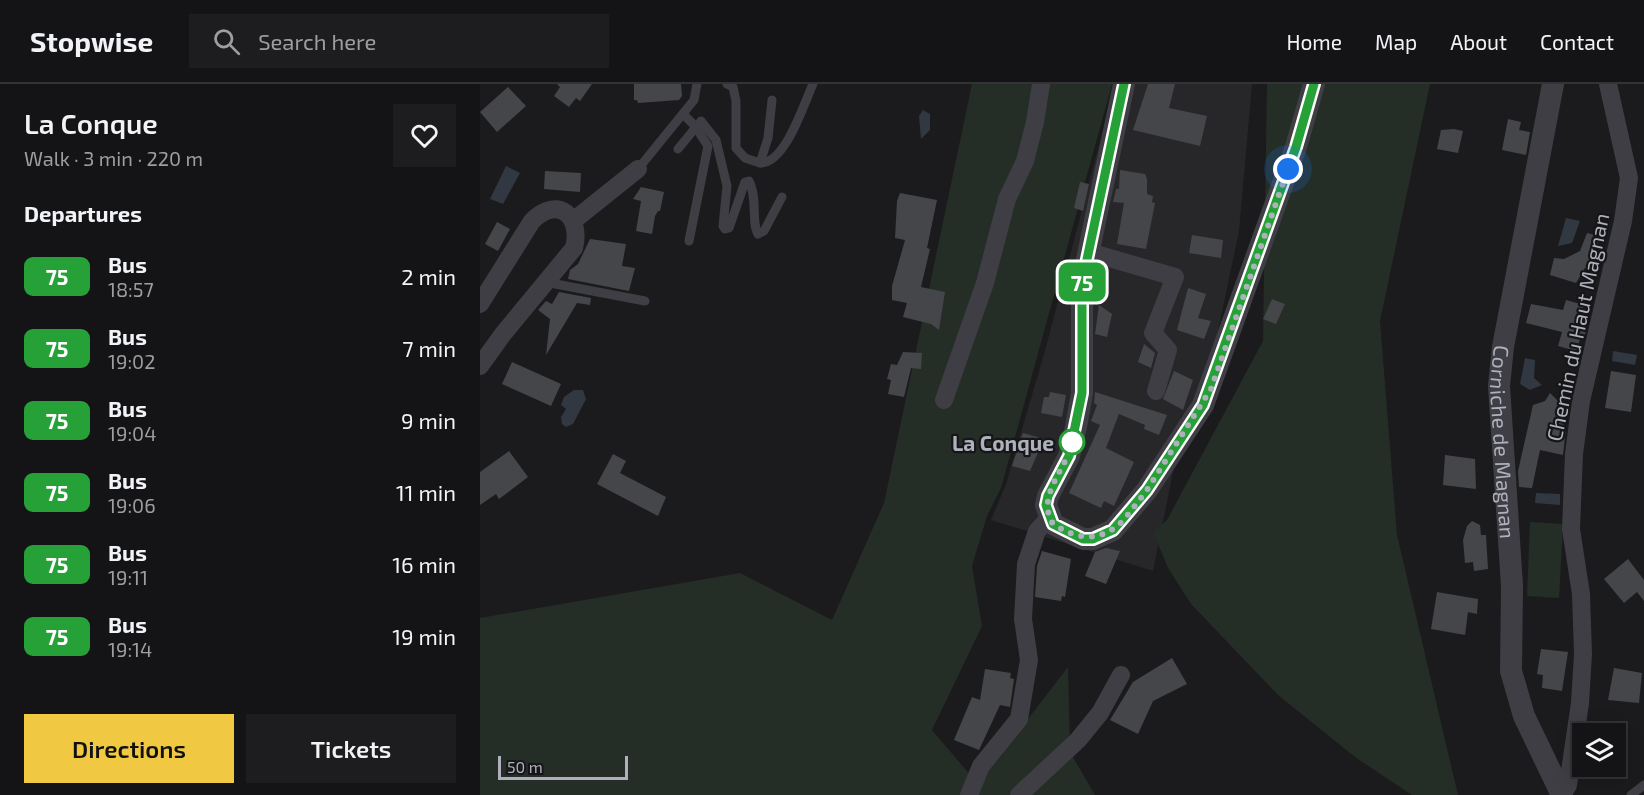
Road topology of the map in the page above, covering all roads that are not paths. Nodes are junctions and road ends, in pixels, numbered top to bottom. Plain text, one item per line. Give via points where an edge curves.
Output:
1 (697, 84) edge
2 (727, 84) edge
3 (813, 84) edge
4 (1041, 84) edge
5 (1124, 84) edge
6 (1314, 84) edge
7 (1553, 84) edge
8 (1608, 84) edge
9 (772, 100) dead end
10 (683, 114) junction
11 (695, 126) junction
12 (678, 149) dead end
13 (759, 164) junction
14 (638, 170) joint
15 (1636, 176) edge
16 (782, 197) dead end
17 (573, 220) junction
18 (689, 241) dead end
19 (1089, 252) junction
20 (545, 282) junction
21 (645, 301) dead end
22 (480, 304) edge
23 (480, 366) edge
24 (1156, 391) dead end
25 (944, 400) dead end
26 (1049, 518) junction
27 (1121, 675) dead end
28 (1644, 785) edge
29 (969, 795) edge
30 (1019, 795) edge
31 (1562, 795) edge
32 (1631, 795) edge

1 - 10 lane via 694,100
2 - 13 lane via 733,87 736,101 736,148 745,158
3 - 13 lane via 779,156 768,164
4 - 25 street via 1025,161 1007,199 985,283
5 - 19 street
6 - 26 street via 1296,147 1203,405 1147,490 1113,530 1083,539 1059,528
7 - 31 street, Corniche de Magnan via 1499,386 1512,586 1510,671 1524,716
8 - 15 street, Chemin du Haut Magnan
9 - 13 lane via 768,138
10 - 11 lane
10 - 14 lane
11 - 12 lane
11 - 16 lane via 701,121 716,140 727,186 724,229 733,222 745,183 749,181 751,186 756,208 754,229 758,234 764,231
11 - 18 lane via 708,146
14 - 17 street
15 - 31 street, Chemin du Haut Magnan via 1581,401 1574,454 1571,529 1581,594 1583,654 1568,785
17 - 20 street via 574,248
17 - 22 street via 557,209 548,208 540,213
19 - 24 street via 1175,278 1154,333 1168,350
19 - 26 street via 1082,283 1080,404 1069,456 1048,496
20 - 21 lane
20 - 23 street
26 - 29 street via 1036,531 1026,564 1023,619 1029,660 1019,719 981,765
27 - 30 street via 1100,713 1078,740
28 - 32 lane

